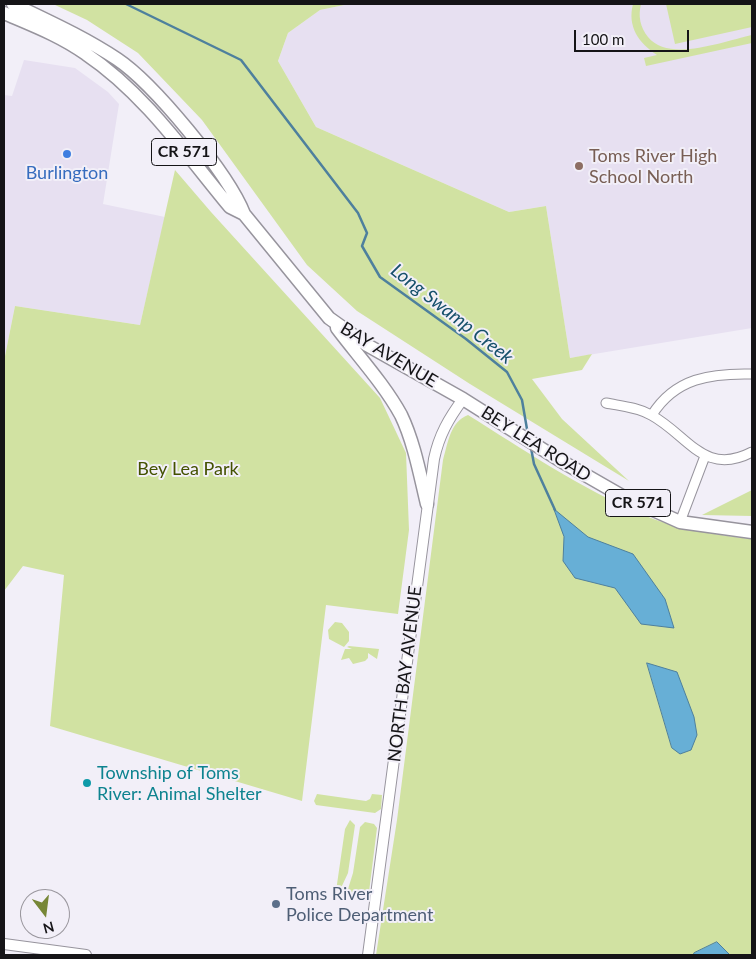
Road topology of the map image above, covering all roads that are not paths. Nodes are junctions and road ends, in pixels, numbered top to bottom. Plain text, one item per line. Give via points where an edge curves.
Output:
1 (13, 4) edge
2 (4, 13) edge
3 (244, 214) junction
4 (329, 318) junction
5 (752, 374) edge
6 (462, 399) junction
7 (606, 403) dead end
8 (652, 415) junction
9 (752, 452) edge
10 (705, 456) junction
11 (427, 504) junction
12 (680, 522) junction
13 (752, 532) edge
14 (4, 944) edge
15 (86, 955) edge
16 (368, 955) edge

1 - 3 main road, BAY AVENUE / CR 571 via 119,60 169,108 217,170
2 - 3 main road, BAY AVENUE / CR 571 via 60,38 112,73 158,121 230,207
3 - 4 main road, BAY AVENUE / CR 571
4 - 6 main road, BAY AVENUE / CR 571
4 - 11 main road via 400,415
5 - 8 street via 722,374 690,382 662,400
6 - 11 street, NORTH BAY AVENUE via 438,441
6 - 12 main road, BEY LEA ROAD / CR 571 via 622,496
7 - 8 street via 637,408
8 - 10 street
9 - 10 street via 726,461
10 - 12 street
11 - 16 street, NORTH BAY AVENUE
12 - 13 main road, BEY LEA ROAD / CR 571
14 - 15 street

